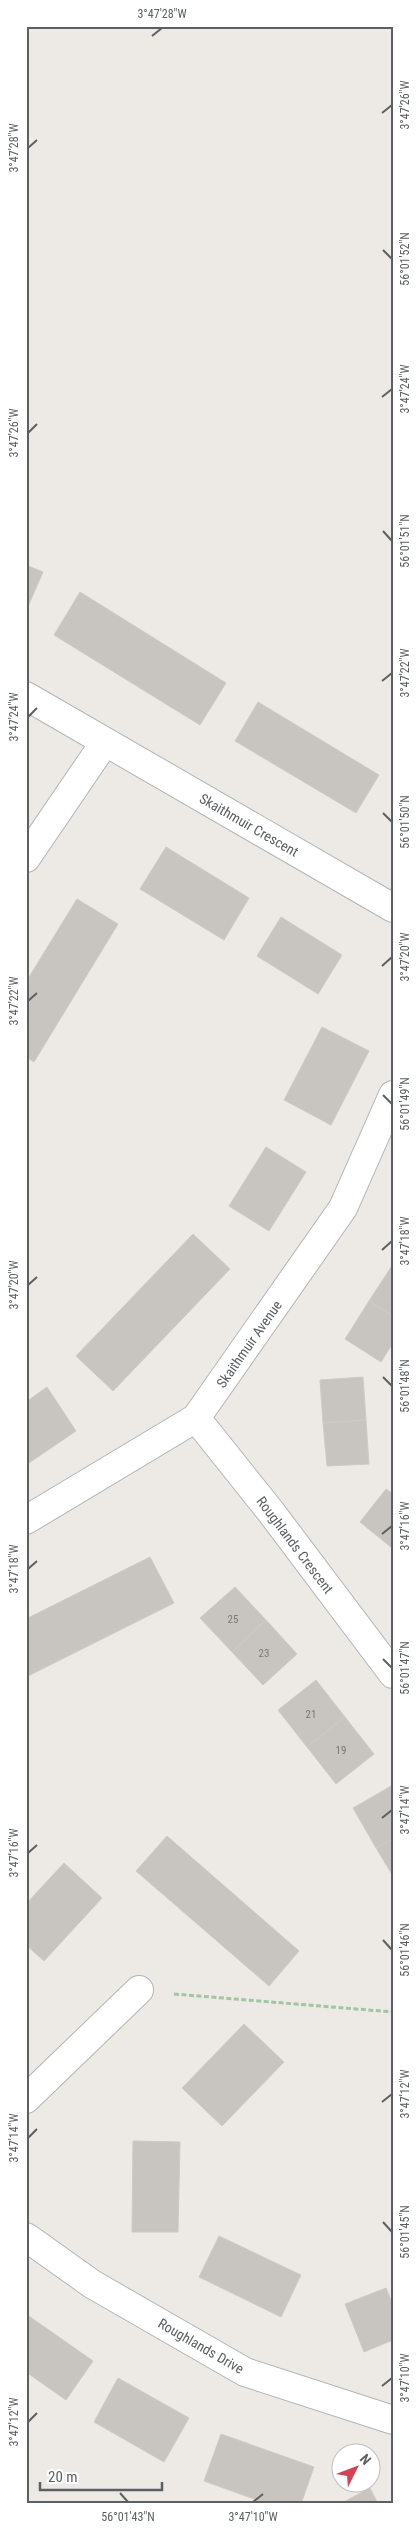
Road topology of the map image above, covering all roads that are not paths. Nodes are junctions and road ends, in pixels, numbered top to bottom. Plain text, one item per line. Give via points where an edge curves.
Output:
1 (26, 696) edge
2 (105, 742) junction
3 (26, 858) edge
4 (393, 908) edge
5 (393, 1095) edge
6 (196, 1418) junction
7 (26, 1520) edge
8 (393, 1674) edge
9 (139, 1990) road end
10 (26, 2098) edge
11 (26, 2237) edge
12 (393, 2420) edge

1 - 2 street, Skaithmuir Crescent
2 - 3 street
2 - 4 street, Skaithmuir Crescent
5 - 6 street, Skaithmuir Avenue via 343,1208
6 - 7 street, Skaithmuir Avenue
6 - 8 street, Roughlands Crescent
9 - 10 street
11 - 12 street, Roughlands Drive via 92,2284 245,2372

